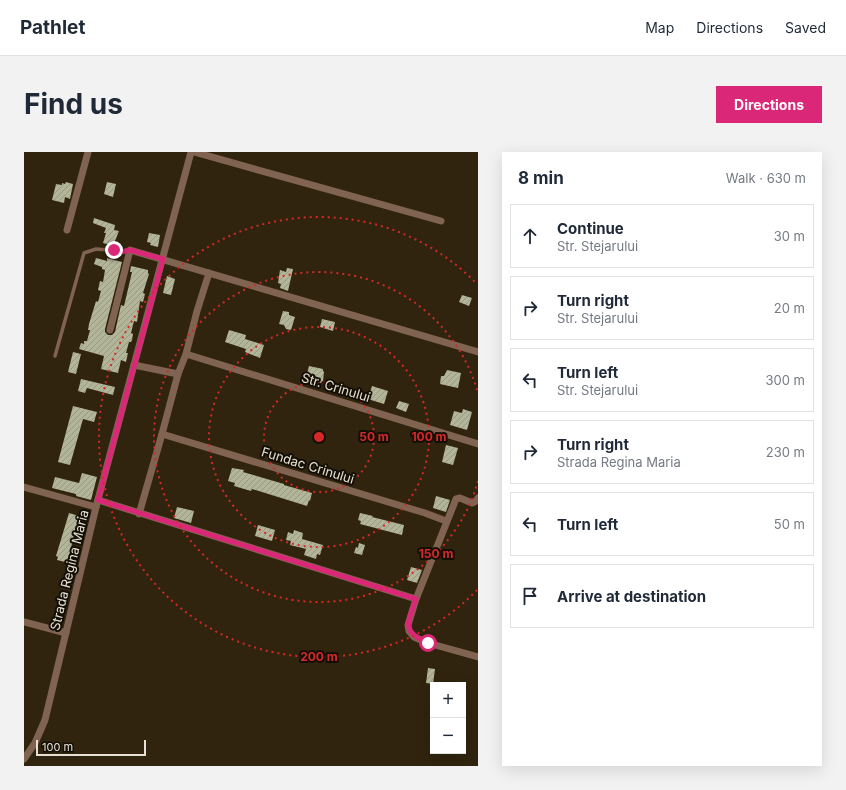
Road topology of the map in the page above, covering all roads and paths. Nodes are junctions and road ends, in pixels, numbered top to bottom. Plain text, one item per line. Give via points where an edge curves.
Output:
1 (88, 152) edge
2 (191, 152) edge
3 (441, 222) dead end
4 (68, 230) dead end
5 (130, 250) junction
6 (163, 259) junction
7 (209, 273) junction
8 (110, 330) dead end
9 (478, 352) edge
10 (186, 354) junction
11 (55, 356) dead end
12 (134, 365) junction
13 (178, 374) junction
14 (162, 434) junction
15 (478, 444) edge
16 (24, 487) edge
17 (478, 498) edge
18 (97, 503) junction
19 (139, 514) junction
20 (446, 521) junction
21 (416, 599) junction
22 (24, 622) edge
23 (66, 633) junction
24 (478, 657) edge
25 (24, 759) edge

1 - 4 street
2 - 3 street
2 - 6 street, Strada Regina Maria
5 - 6 street
5 - 8 street
5 - 11 lane via 121,252 96,249 84,253
6 - 7 street
6 - 12 street, Strada Regina Maria
7 - 9 street
7 - 10 street
10 - 13 street
10 - 15 street, Str. Crinului
12 - 13 street
12 - 18 street, Strada Regina Maria
13 - 14 street
14 - 19 street
14 - 20 street, Fundac Crinului
16 - 18 street
17 - 20 street via 472,503 456,499
18 - 19 street
18 - 23 street, Strada Regina Maria
19 - 21 street
20 - 21 street
21 - 24 street via 408,625 414,637
22 - 23 street
23 - 25 street, Strada Regina Maria via 43,726

